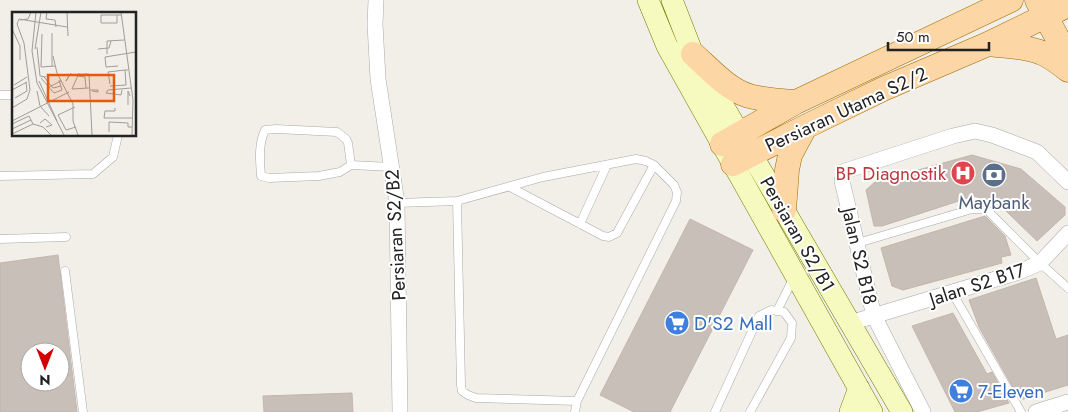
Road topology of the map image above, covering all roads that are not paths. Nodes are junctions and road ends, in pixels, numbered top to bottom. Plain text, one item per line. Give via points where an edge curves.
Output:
1 (376, 0) edge
2 (648, 0) edge
3 (672, 0) edge
4 (1011, 0) edge
5 (991, 5) edge
6 (1053, 8) edge
7 (988, 44) junction
8 (693, 54) junction
9 (1068, 58) edge
10 (1068, 70) edge
11 (796, 102) junction
12 (805, 127) junction
13 (118, 136) edge
14 (736, 149) junction
15 (351, 165) junction
16 (608, 165) junction
17 (654, 165) junction
18 (392, 167) junction
19 (0, 176) edge
20 (1068, 182) edge
21 (510, 187) junction
22 (457, 201) junction
23 (397, 203) junction
24 (784, 210) junction
25 (580, 224) junction
26 (1068, 233) edge
27 (66, 237) dead end
28 (0, 239) edge
29 (858, 243) junction
30 (1040, 263) junction
31 (65, 271) dead end
32 (795, 274) junction
33 (1068, 288) edge
34 (952, 292) junction
35 (777, 311) junction
36 (874, 316) junction
37 (850, 323) junction
38 (859, 388) junction
39 (577, 401) junction
40 (1068, 402) edge
41 (83, 412) edge
42 (400, 412) edge
43 (574, 412) edge
44 (715, 412) edge
45 (750, 412) edge
46 (850, 412) edge
47 (872, 412) edge
48 (902, 412) edge
49 (923, 412) edge
50 (1021, 412) edge
51 (1036, 412) edge

1 - 18 street, Persiaran S2/B2 via 378,79
2 - 14 street, Persiaran S2/B1 via 667,46
3 - 8 street, Persiaran S2/B1
4 - 5 main road, Persiaran Utama S2/2
5 - 11 main road, Persiaran Utama S2/2
6 - 7 main road, Persiaran Utama S2/2
6 - 9 main road
7 - 10 main road via 1041,52
7 - 12 main road, Persiaran Utama S2/2
8 - 11 main road via 736,90 749,96
8 - 14 street, Persiaran S2/B1
11 - 14 main road, Persiaran Utama S2/2
12 - 14 main road, Persiaran Utama S2/2
12 - 24 main road via 790,155
13 - 19 lane via 112,157 93,174
14 - 24 street, Persiaran S2/B1
14 - 32 street, Persiaran S2/B1
15 - 15 lane via 346,139 337,132 276,129 265,130 262,136 261,176 318,176 340,172
15 - 18 lane
16 - 17 lane via 636,159
16 - 21 lane via 543,177
16 - 25 lane
17 - 25 lane via 617,233 602,236
17 - 39 lane via 674,185 676,201
18 - 23 street, Persiaran S2/B2
20 - 29 street, Jalan S2 B18 via 1037,152 975,131 953,136 845,171 842,181
21 - 22 lane
21 - 25 lane
22 - 23 lane
22 - 39 lane via 462,391 476,398
23 - 42 street, Persiaran S2/B2
24 - 37 street, Persiaran S2/B1
26 - 30 street, Jalan S2 B17
27 - 28 lane
29 - 30 lane via 981,209 988,211
29 - 36 street, Jalan S2 B18
30 - 33 lane
30 - 34 street, Jalan S2 B17
31 - 41 lane
32 - 35 lane
32 - 38 street, Persiaran S2/B1
34 - 36 street, Jalan S2 B17
34 - 50 lane
35 - 44 lane via 758,316
35 - 45 lane via 784,312 792,323 791,338
36 - 37 street, Jalan S2 B17
36 - 49 street, Jalan S2 B18
37 - 48 street, Persiaran S2/B1
38 - 46 street
38 - 47 street, Persiaran S2/B1
39 - 43 lane
40 - 51 street

